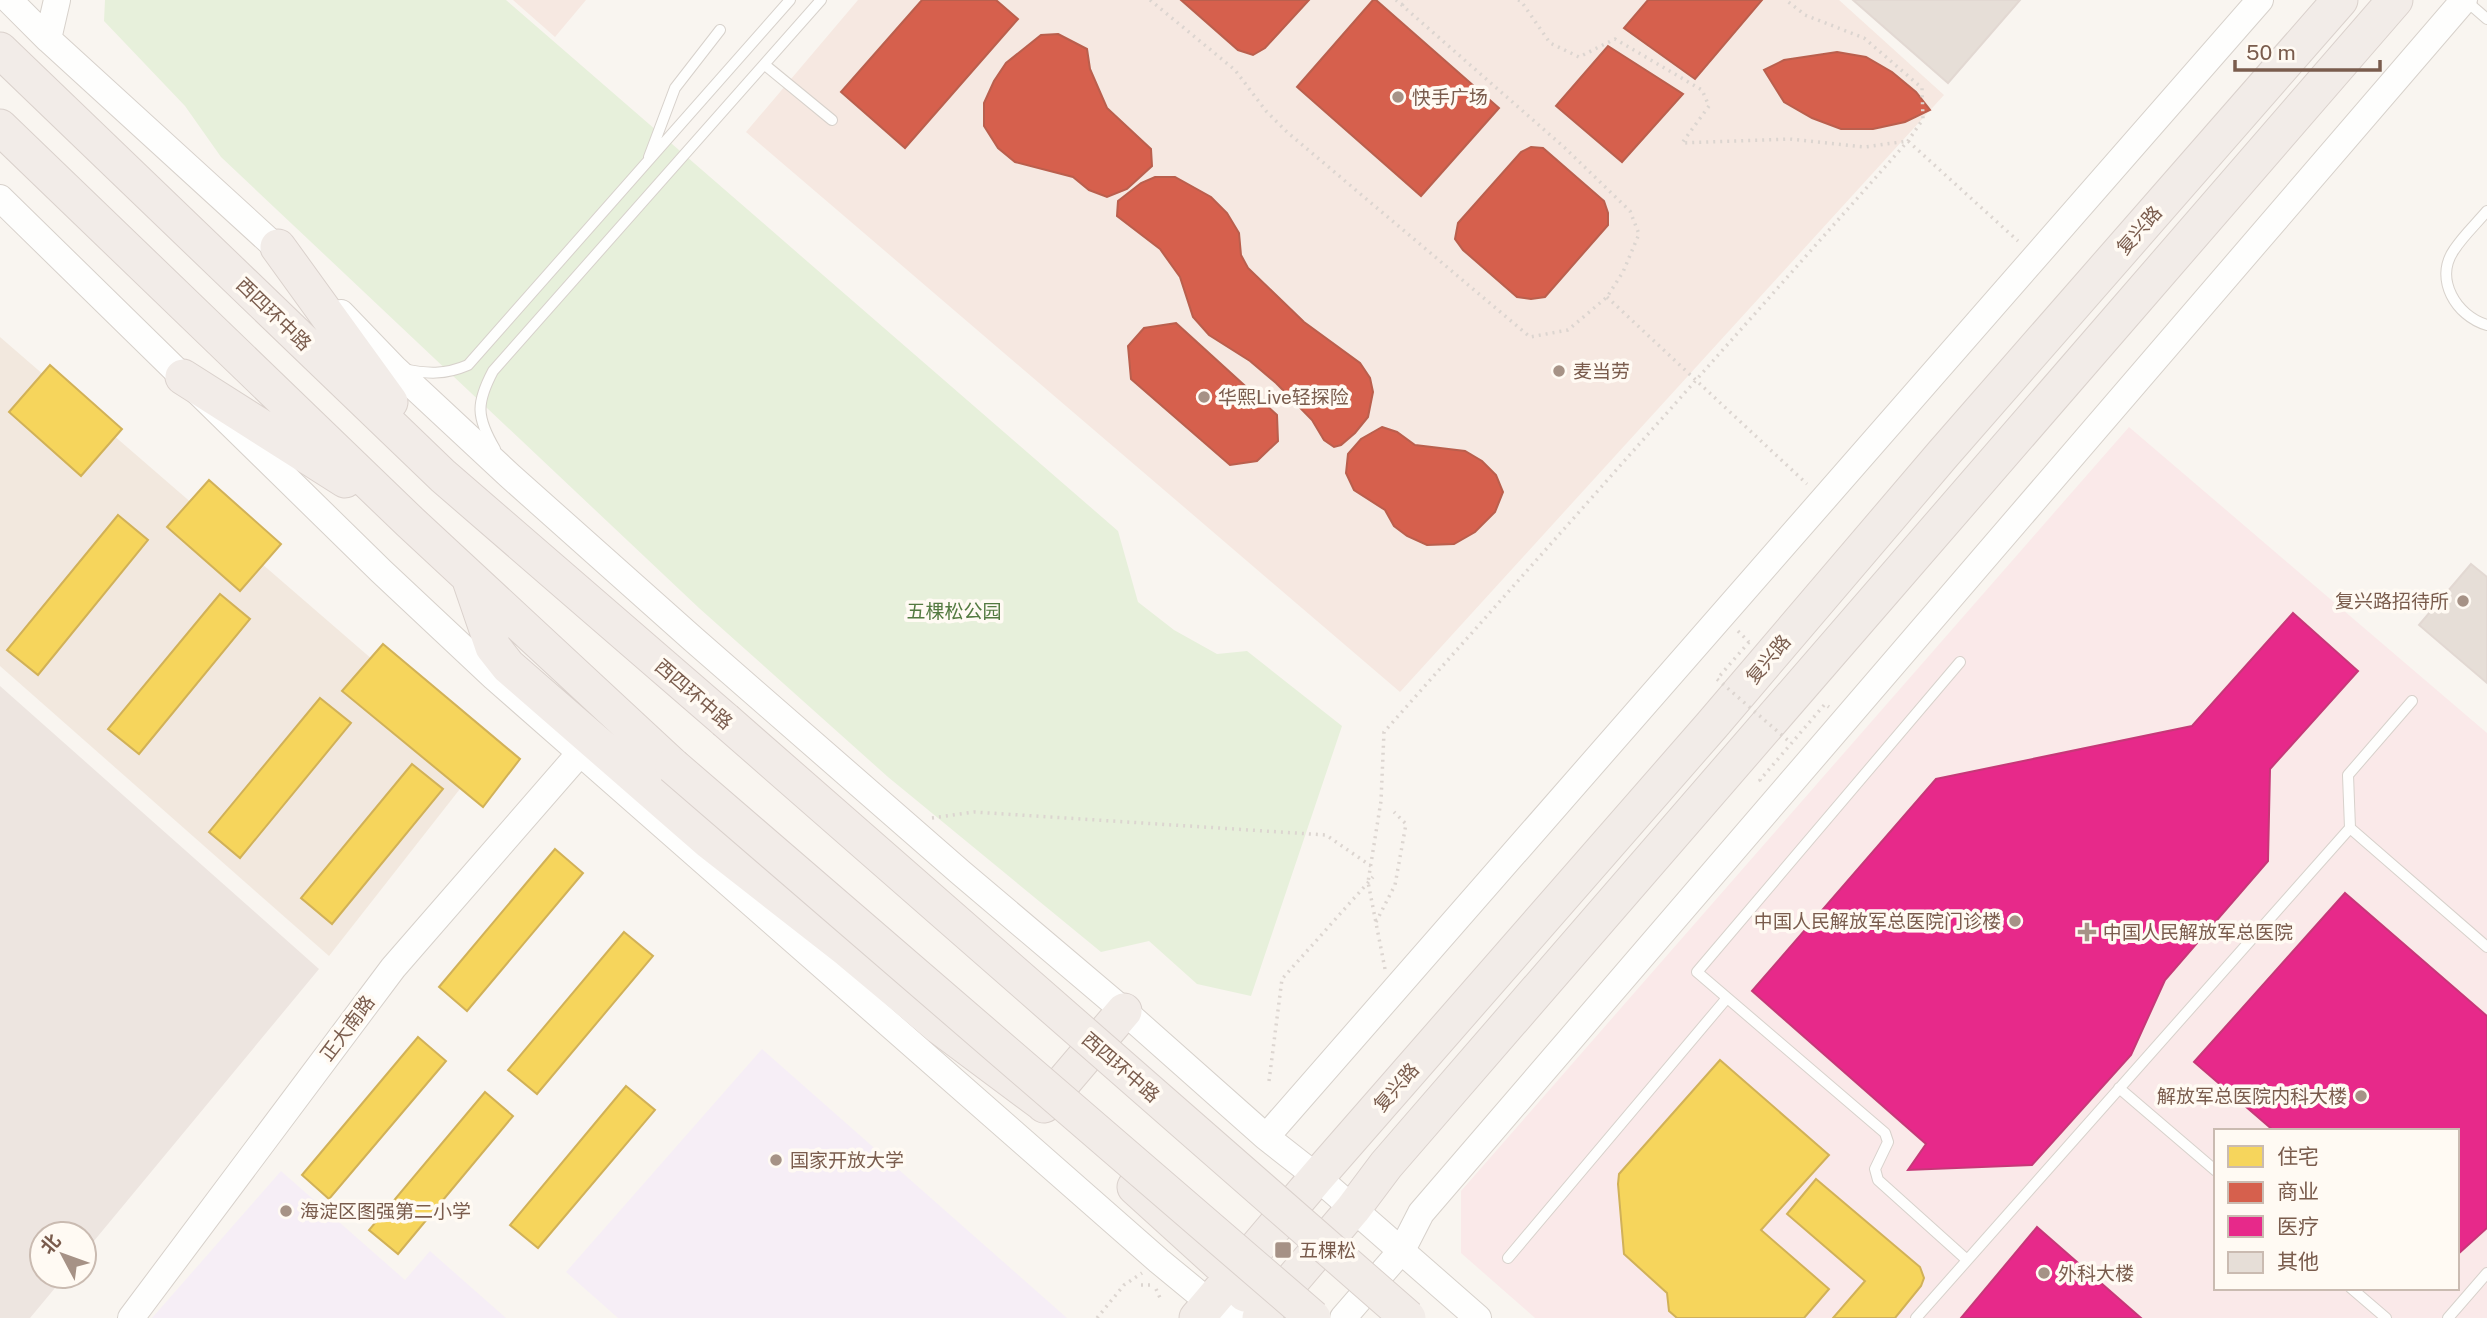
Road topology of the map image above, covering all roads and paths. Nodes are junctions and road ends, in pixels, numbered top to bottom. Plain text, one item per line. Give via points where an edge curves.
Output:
1 (9, 0) edge
2 (57, 0) edge
3 (790, 0) edge
4 (821, 0) edge
5 (1150, 0) edge
6 (1396, 0) edge
7 (1407, 0) edge
8 (1518, 0) edge
9 (1786, 0) edge
10 (2260, 0) edge
11 (2340, 0) edge
12 (2395, 0) edge
13 (2465, 0) edge
14 (1402, 5) junction
15 (2487, 19) edge
16 (720, 30) dead end
17 (48, 39) junction
18 (0, 50) edge
19 (765, 65) junction
20 (832, 120) dead end
21 (0, 127) edge
22 (1908, 141) junction
23 (646, 166) junction
24 (0, 198) edge
25 (2487, 211) edge
26 (278, 247) junction
27 (2036, 257) junction
28 (1606, 297) junction
29 (2487, 325) edge
30 (394, 368) junction
31 (183, 377) junction
32 (1695, 380) junction
33 (443, 476) junction
34 (510, 476) junction
35 (1823, 500) junction
36 (410, 522) junction
37 (469, 576) junction
38 (1749, 642) dead end
39 (1960, 662) dead end
40 (2412, 701) dead end
41 (1825, 704) dead end
42 (1791, 743) junction
43 (580, 753) junction
44 (1760, 780) dead end
45 (1394, 812) dead end
46 (902, 821) junction
47 (2350, 828) junction
48 (1371, 866) junction
49 (1373, 877) dead end
50 (1368, 882) junction
51 (1375, 923) junction
52 (2487, 947) edge
53 (1391, 993) junction
54 (1727, 999) junction
55 (1124, 1011) junction
56 (1269, 1081) dead end
57 (2119, 1088) junction
58 (1044, 1105) junction
59 (1266, 1137) junction
60 (2214, 1169) edge
61 (1317, 1177) junction
62 (1353, 1209) junction
63 (1402, 1250) junction
64 (1508, 1258) dead end
65 (1967, 1260) junction
66 (2487, 1273) edge
67 (1233, 1276) junction
68 (1141, 1285) dead end
69 (2353, 1290) edge
70 (1161, 1300) dead end
71 (1203, 1311) edge
72 (131, 1318) edge
73 (1259, 1318) edge
74 (1313, 1318) edge
75 (1343, 1318) edge
76 (1408, 1318) edge
77 (1478, 1318) edge
78 (1916, 1318) edge
79 (2386, 1318) edge
80 (2448, 1318) edge

1 - 17 street
2 - 17 street
3 - 23 lane
4 - 19 lane
5 - 28 path via 1235,70 1287,132 1530,337 1568,330
6 - 14 path
7 - 14 path
8 - 22 path via 1550,43 1579,57 1615,39 1702,90 1709,106 1682,143 1789,139 1865,147
9 - 22 path via 1805,15 1864,38 1922,88 1923,118
10 - 27 street
11 - 61 highway, 复兴路
12 - 62 highway via 1386,1165
13 - 15 lane
13 - 63 street via 1421,1213
14 - 28 path via 1630,211 1639,234
16 - 23 lane via 675,88
17 - 26 street
18 - 33 highway, 西四环中路
19 - 20 lane
19 - 34 lane via 493,371 481,394 481,416
21 - 36 highway
22 - 27 path
22 - 32 path
23 - 30 lane via 468,365 431,374
24 - 31 street
25 - 29 lane via 2453,251 2448,264 2448,287 2456,306
26 - 30 street
26 - 33 highway
27 - 35 street
28 - 32 path
30 - 34 street
31 - 36 highway
31 - 43 street via 381,571
32 - 35 path
32 - 48 path via 1384,732 1381,801
33 - 76 highway, 西四环中路, bridge
34 - 46 street
35 - 53 street
36 - 37 highway
37 - 58 highway via 493,647 508,666 710,842
37 - 74 highway, bridge via 673,766
38 - 42 path, bridge via 1717,679
39 - 54 lane via 1697,972
40 - 47 lane via 2348,775
41 - 42 path
42 - 44 path
43 - 71 street via 1118,1226
43 - 72 street, 正大南路 via 393,968
45 - 51 path via 1406,824 1395,885
46 - 48 path via 974,812 1326,835
46 - 55 street
47 - 52 lane
47 - 57 lane
48 - 50 path
49 - 50 path
50 - 51 path
50 - 56 path via 1282,979
51 - 53 path
53 - 59 street
54 - 64 lane
54 - 65 lane via 1885,1133 1888,1142 1875,1169 1878,1180
55 - 58 highway
55 - 59 street
57 - 60 lane
57 - 65 lane
58 - 67 highway
59 - 61 street
61 - 62 street
61 - 67 highway, 复兴路
62 - 63 street
62 - 73 highway
63 - 75 street
63 - 77 street
65 - 78 lane
66 - 80 lane
67 - 71 highway, 复兴路
67 - 73 highway
68 - 70 path via 1155,1287
69 - 79 lane
71 - 73 street

